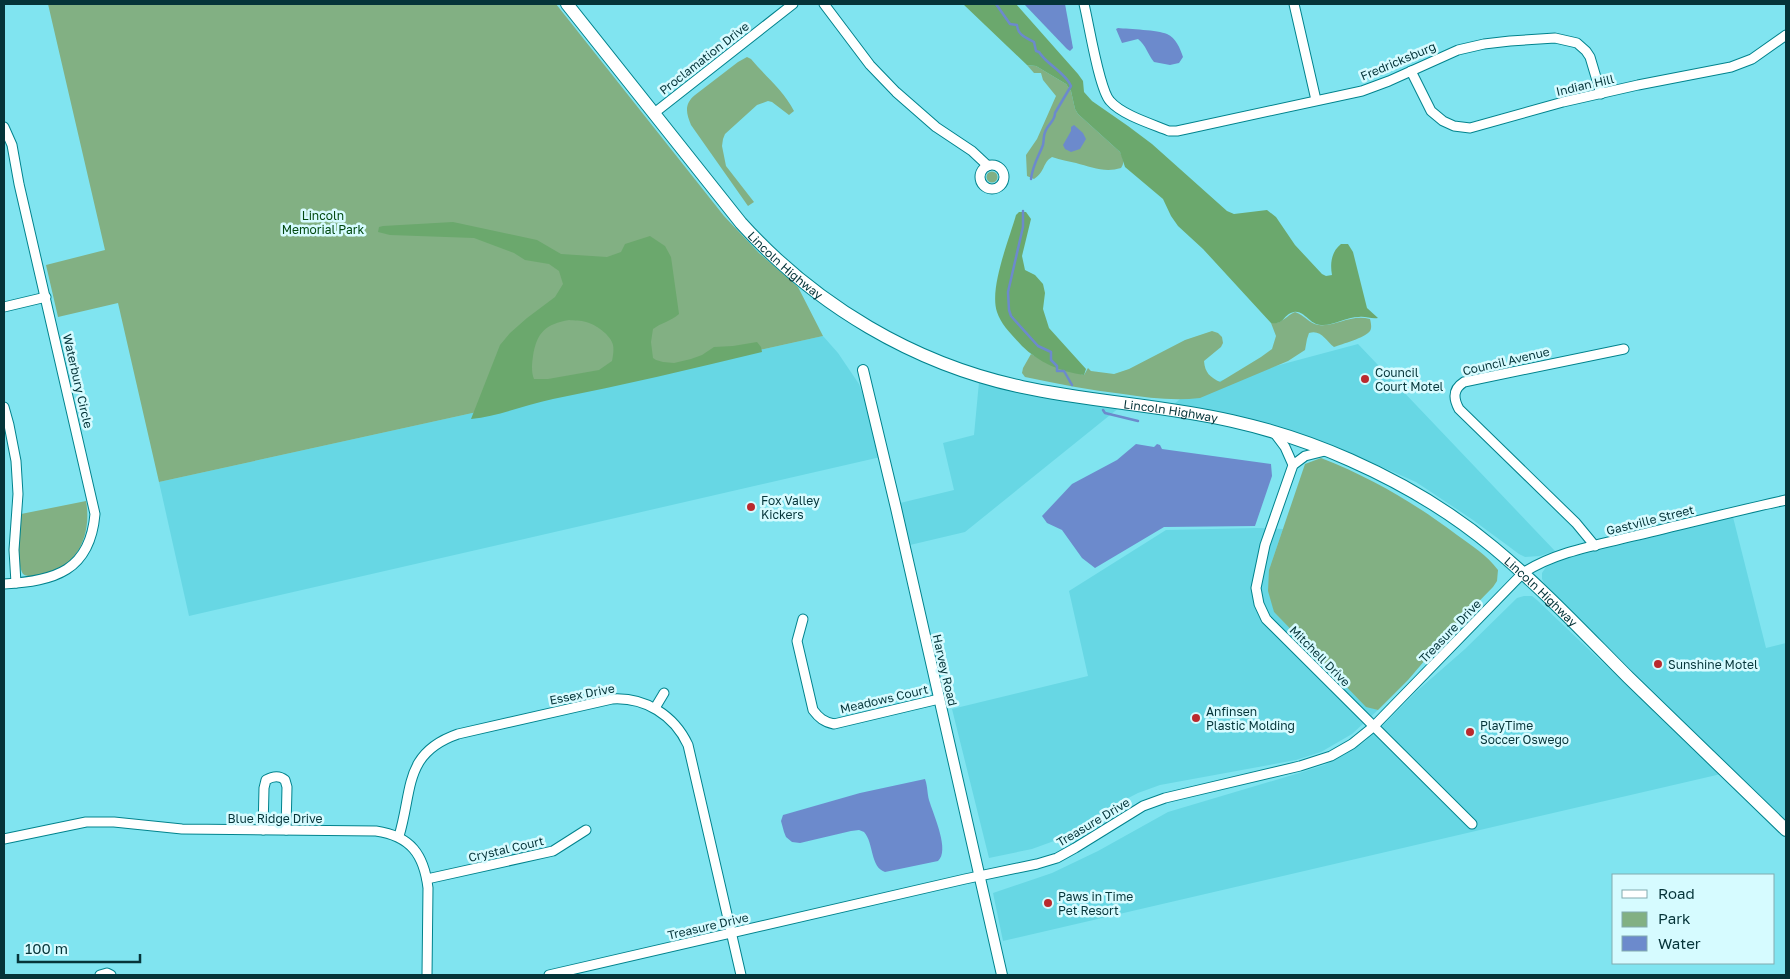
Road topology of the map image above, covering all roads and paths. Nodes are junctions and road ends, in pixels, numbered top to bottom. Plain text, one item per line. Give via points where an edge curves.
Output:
1 (567, 4) edge
2 (794, 4) edge
3 (824, 4) edge
4 (1084, 4) edge
5 (1294, 4) edge
6 (1786, 35) edge
7 (1411, 71) junction
8 (1601, 94) junction
9 (1316, 100) junction
10 (653, 114) junction
11 (4, 127) edge
12 (988, 166) dead end
13 (46, 297) junction
14 (4, 307) edge
15 (1624, 349) dead end
16 (863, 370) dead end
17 (4, 407) edge
18 (1272, 431) junction
19 (1327, 450) junction
20 (1294, 465) junction
21 (1786, 500) edge
22 (1594, 546) junction
23 (1523, 573) junction
24 (4, 584) edge
25 (16, 584) junction
26 (803, 619) dead end
27 (664, 693) dead end
28 (939, 699) junction
29 (655, 708) junction
30 (1373, 727) junction
31 (1472, 824) dead end
32 (264, 830) junction
33 (286, 830) junction
34 (586, 830) dead end
35 (1786, 830) edge
36 (399, 836) junction
37 (4, 839) edge
38 (980, 876) junction
39 (427, 879) junction
40 (732, 933) junction
41 (100, 975) edge
42 (112, 975) edge
43 (427, 975) edge
44 (549, 975) edge
45 (741, 975) edge
46 (1002, 975) edge

1 - 10 main road, Lincoln Highway
2 - 10 street, Proclamation Drive
3 - 12 street via 870,65 896,92
4 - 9 street, Fredricksburg via 1105,94 1117,108 1163,129 1177,131
5 - 9 street
6 - 8 street, Indian Hill via 1752,59 1731,67
7 - 8 street, Indian Hill via 1431,111 1443,121 1462,128 1479,127
7 - 8 street, Fredricksburg via 1472,46 1564,39 1586,50
7 - 9 street, Fredricksburg via 1362,91
10 - 18 main road, Lincoln Highway via 757,240 808,285 878,333 954,368 1022,387 1203,415
11 - 13 street, Waterbury Circle via 12,145
13 - 14 street
13 - 25 street, Waterbury Circle via 95,514 87,548 76,562 59,574
15 - 22 street, Council Avenue via 1464,382 1454,396 1459,409 1581,528
16 - 28 street, Harvey Road
17 - 25 street via 16,461
18 - 19 main road, Lincoln Highway
18 - 20 street
19 - 20 street via 1305,456
19 - 23 main road, Lincoln Highway via 1422,497 1473,532
20 - 30 street, Mitchell Drive via 1265,545 1257,577 1259,604 1266,619
21 - 22 street, Gastville Street
22 - 23 street, Gastville Street via 1548,559
23 - 30 street, Treasure Drive
23 - 35 main road, Lincoln Highway
24 - 25 street, Waterbury Circle
26 - 28 street, Meadows Court via 799,650 813,710 819,718 834,724
27 - 29 street
28 - 38 street, Harvey Road
29 - 36 street, Essex Drive via 632,700 612,699 446,738 424,754 413,772
29 - 40 street, Essex Drive via 678,728 688,745
30 - 31 street, Mitchell Drive
30 - 38 street, Treasure Drive via 1331,756 1165,798 1143,806 1057,858
32 - 33 street, Blue Ridge Drive
32 - 33 street via 264,788 266,780 273,776 285,780 287,787
32 - 37 street, Blue Ridge Drive via 182,829 86,822
33 - 36 street, Blue Ridge Drive via 376,831
34 - 39 street, Crystal Court via 553,851
36 - 39 street via 420,856
38 - 40 street, Treasure Drive
38 - 46 street, Harvey Road
39 - 43 street
40 - 44 street, Treasure Drive
40 - 45 street, Essex Drive
41 - 42 street

